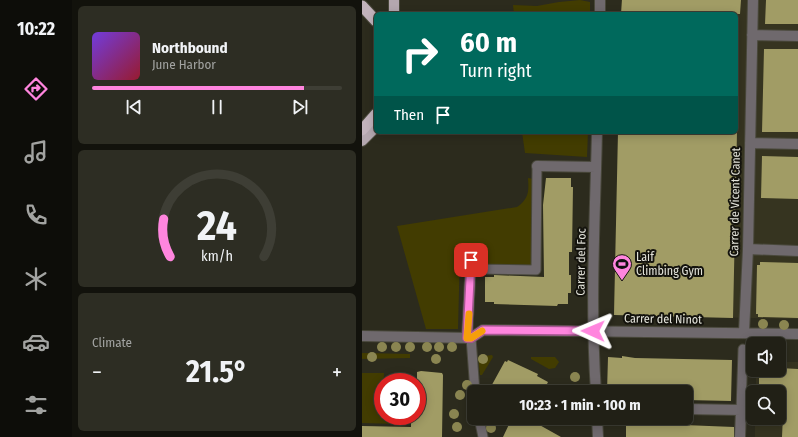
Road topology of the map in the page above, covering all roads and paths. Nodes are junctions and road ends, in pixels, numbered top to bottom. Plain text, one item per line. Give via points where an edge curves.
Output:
1 (394, 0) edge
2 (600, 0) edge
3 (753, 0) edge
4 (362, 6) edge
5 (394, 12) edge
6 (600, 12) edge
7 (374, 19) edge
8 (752, 35) junction
9 (798, 36) edge
10 (374, 116) edge
11 (374, 129) edge
12 (362, 130) edge
13 (597, 134) edge
14 (362, 141) edge
15 (750, 143) junction
16 (798, 144) edge
17 (537, 166) joint
18 (596, 167) junction
19 (748, 249) junction
20 (798, 250) edge
21 (471, 264) joint
22 (593, 331) junction
23 (744, 332) junction
24 (798, 334) edge
25 (362, 336) edge
26 (469, 338) junction
27 (743, 348) dead end
28 (474, 385) edge
29 (596, 385) edge
30 (693, 410) edge
31 (741, 410) junction
32 (480, 425) edge
33 (597, 425) edge
34 (483, 437) edge
35 (598, 437) edge
36 (740, 437) edge

1 - 5 main road
2 - 6 street
3 - 8 street, Carrer de Vicent Canet
4 - 7 highway
8 - 9 street
8 - 15 street, Carrer de Vicent Canet
10 - 12 highway
11 - 14 main road
13 - 18 street, Carrer del Foc
15 - 16 street
15 - 19 street, Carrer de Vicent Canet
17 - 18 street
17 - 21 street via 536,270
18 - 22 street, Carrer del Foc
19 - 20 street
19 - 23 street, Carrer de Vicent Canet
21 - 26 street
22 - 23 street, Carrer del Ninot
22 - 26 street, Carrer del Ninot via 483,330
22 - 29 street, Carrer del Foc
23 - 24 street, Carrer del Ninot
25 - 26 street, Carrer del Ninot
26 - 28 street
27 - 31 street
30 - 31 street
31 - 36 street
32 - 34 street
33 - 35 street

